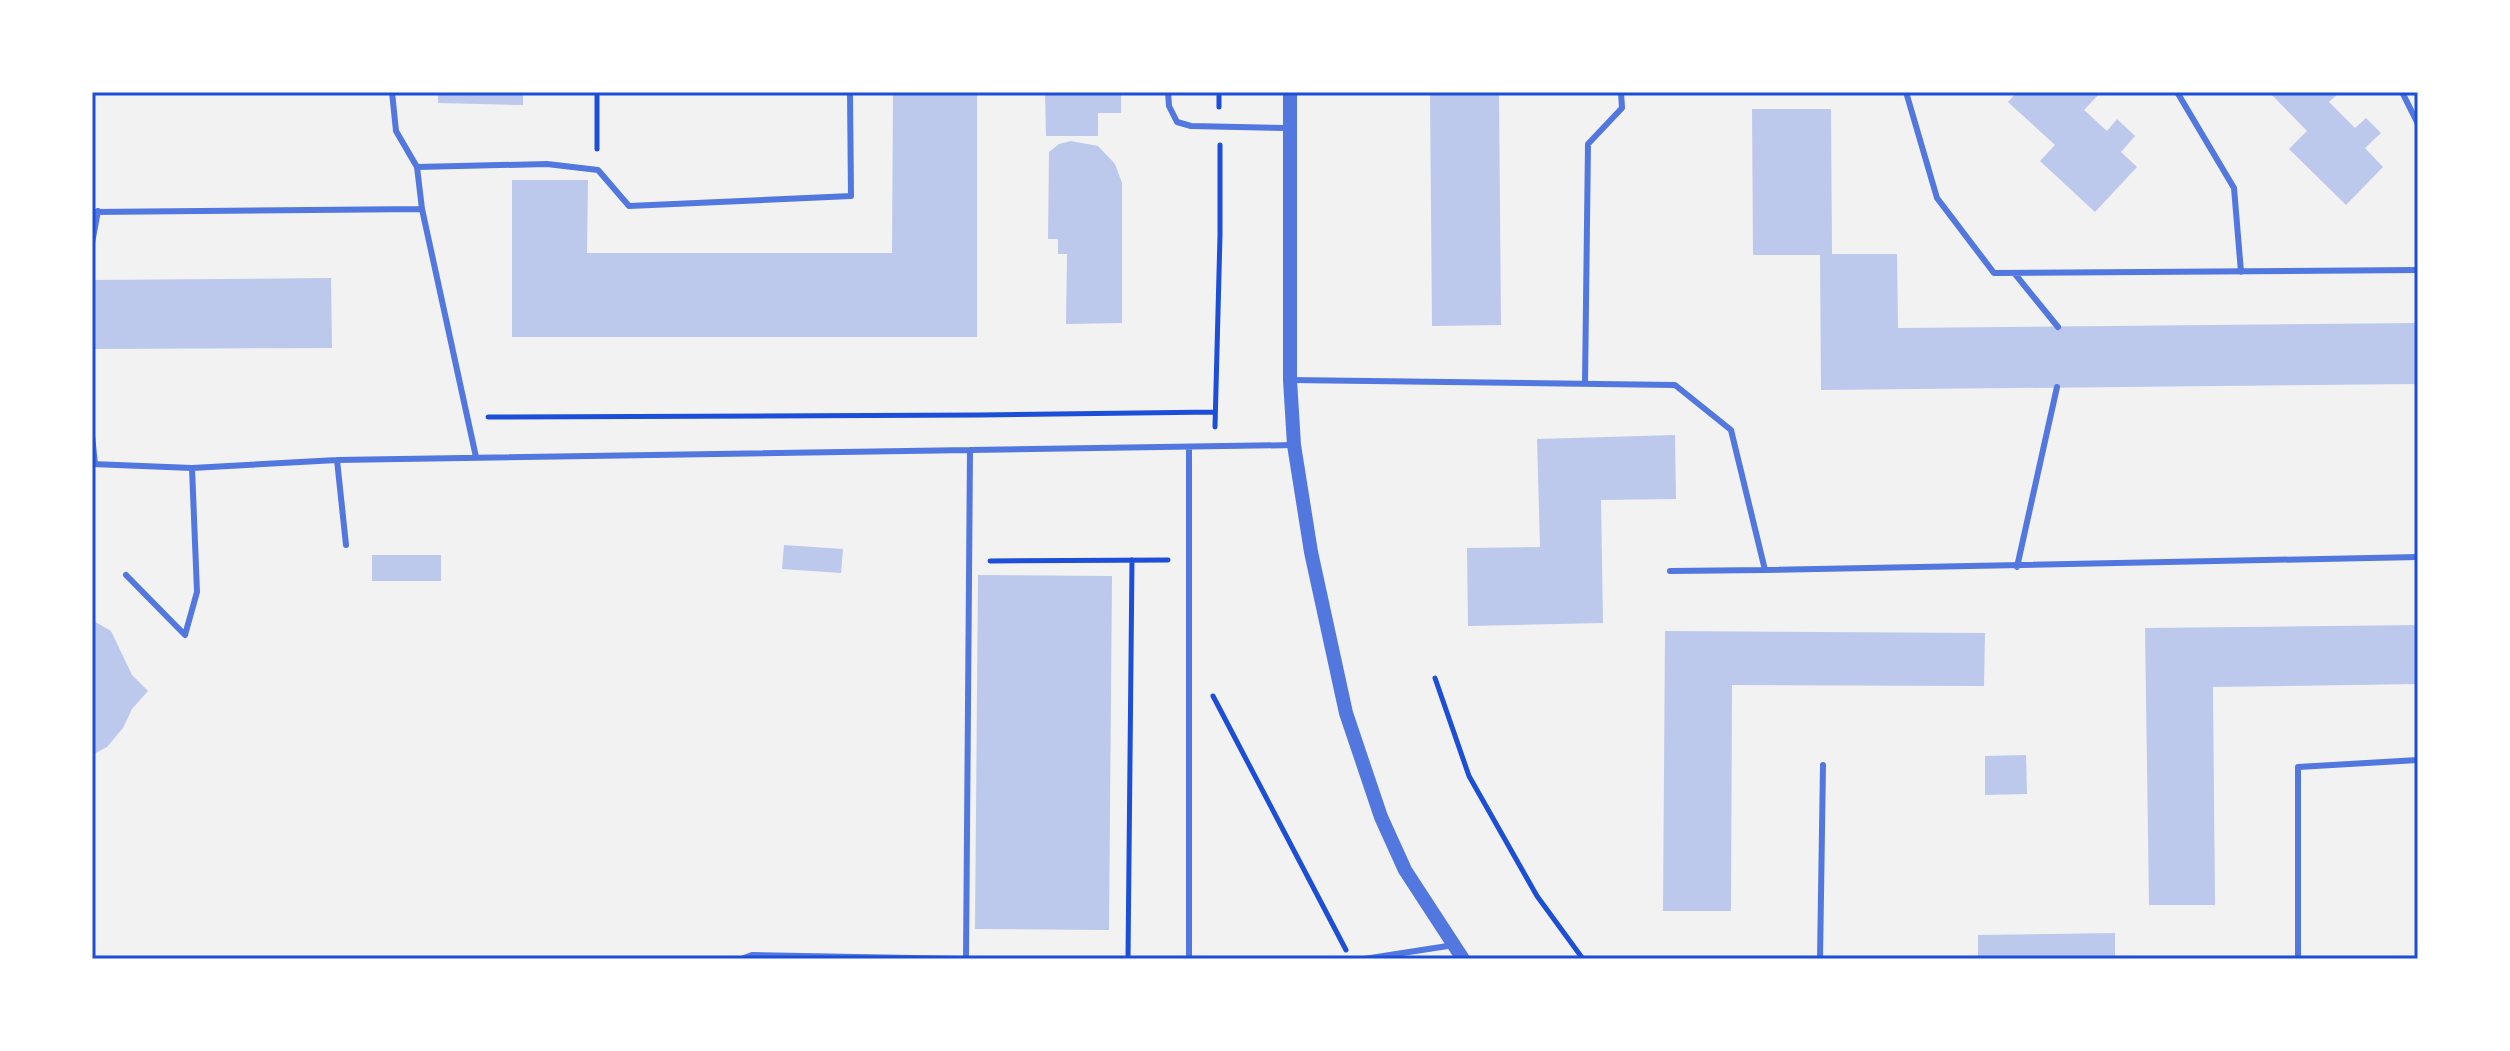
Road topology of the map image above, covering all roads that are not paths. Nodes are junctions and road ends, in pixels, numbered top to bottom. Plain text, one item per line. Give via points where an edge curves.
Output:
1 (392, 92) edge
2 (850, 92) edge
3 (1168, 92) edge
4 (1290, 92) edge
5 (1621, 92) edge
6 (1906, 92) edge
7 (2177, 92) edge
8 (2402, 92) edge
9 (2418, 124) edge
10 (1290, 128) junction
11 (417, 167) junction
12 (422, 209) junction
13 (95, 212) edge
14 (92, 243) edge
15 (2418, 270) edge
16 (2241, 272) junction
17 (2015, 273) junction
18 (2058, 327) dead end
19 (1290, 380) junction
20 (1585, 384) junction
21 (2057, 387) dead end
22 (92, 435) edge
23 (1294, 445) junction
24 (1189, 447) junction
25 (970, 450) junction
26 (476, 457) junction
27 (337, 460) junction
28 (93, 464) edge
29 (192, 468) junction
30 (346, 545) dead end
31 (2418, 557) edge
32 (2017, 567) junction
33 (1765, 570) junction
34 (1670, 571) dead end
35 (126, 575) dead end
36 (2418, 760) edge
37 (1823, 765) dead end
38 (1454, 945) junction
39 (741, 959) edge
40 (966, 959) edge
41 (1020, 959) edge
42 (1189, 959) edge
43 (1364, 959) edge
44 (1463, 959) edge
45 (1820, 959) edge
46 (2298, 959) edge

1 - 11 lane via 396,131
2 - 11 lane via 851,196 629,206 598,170 547,164
3 - 10 lane via 1177,122
4 - 10 street
5 - 20 lane via 1622,108 1588,144
6 - 17 lane via 1937,198 1994,273
7 - 16 lane via 2234,188
8 - 9 lane
10 - 19 street
11 - 12 lane
12 - 13 lane
12 - 26 lane
13 - 14 lane
15 - 16 lane
16 - 17 lane
17 - 18 lane
19 - 20 lane
19 - 23 street
20 - 33 lane via 1675,385 1731,430
21 - 32 lane
22 - 28 lane
23 - 24 lane
23 - 38 street via 1346,713 1405,870
24 - 25 lane
24 - 42 lane
25 - 26 lane
25 - 40 lane
26 - 27 lane
27 - 29 lane
27 - 30 lane
28 - 29 lane
29 - 35 lane via 197,592 185,635
31 - 32 lane
32 - 33 lane
33 - 34 lane
36 - 46 lane via 2298,767
37 - 45 lane
38 - 43 lane
38 - 44 street
39 - 40 lane
40 - 41 lane

